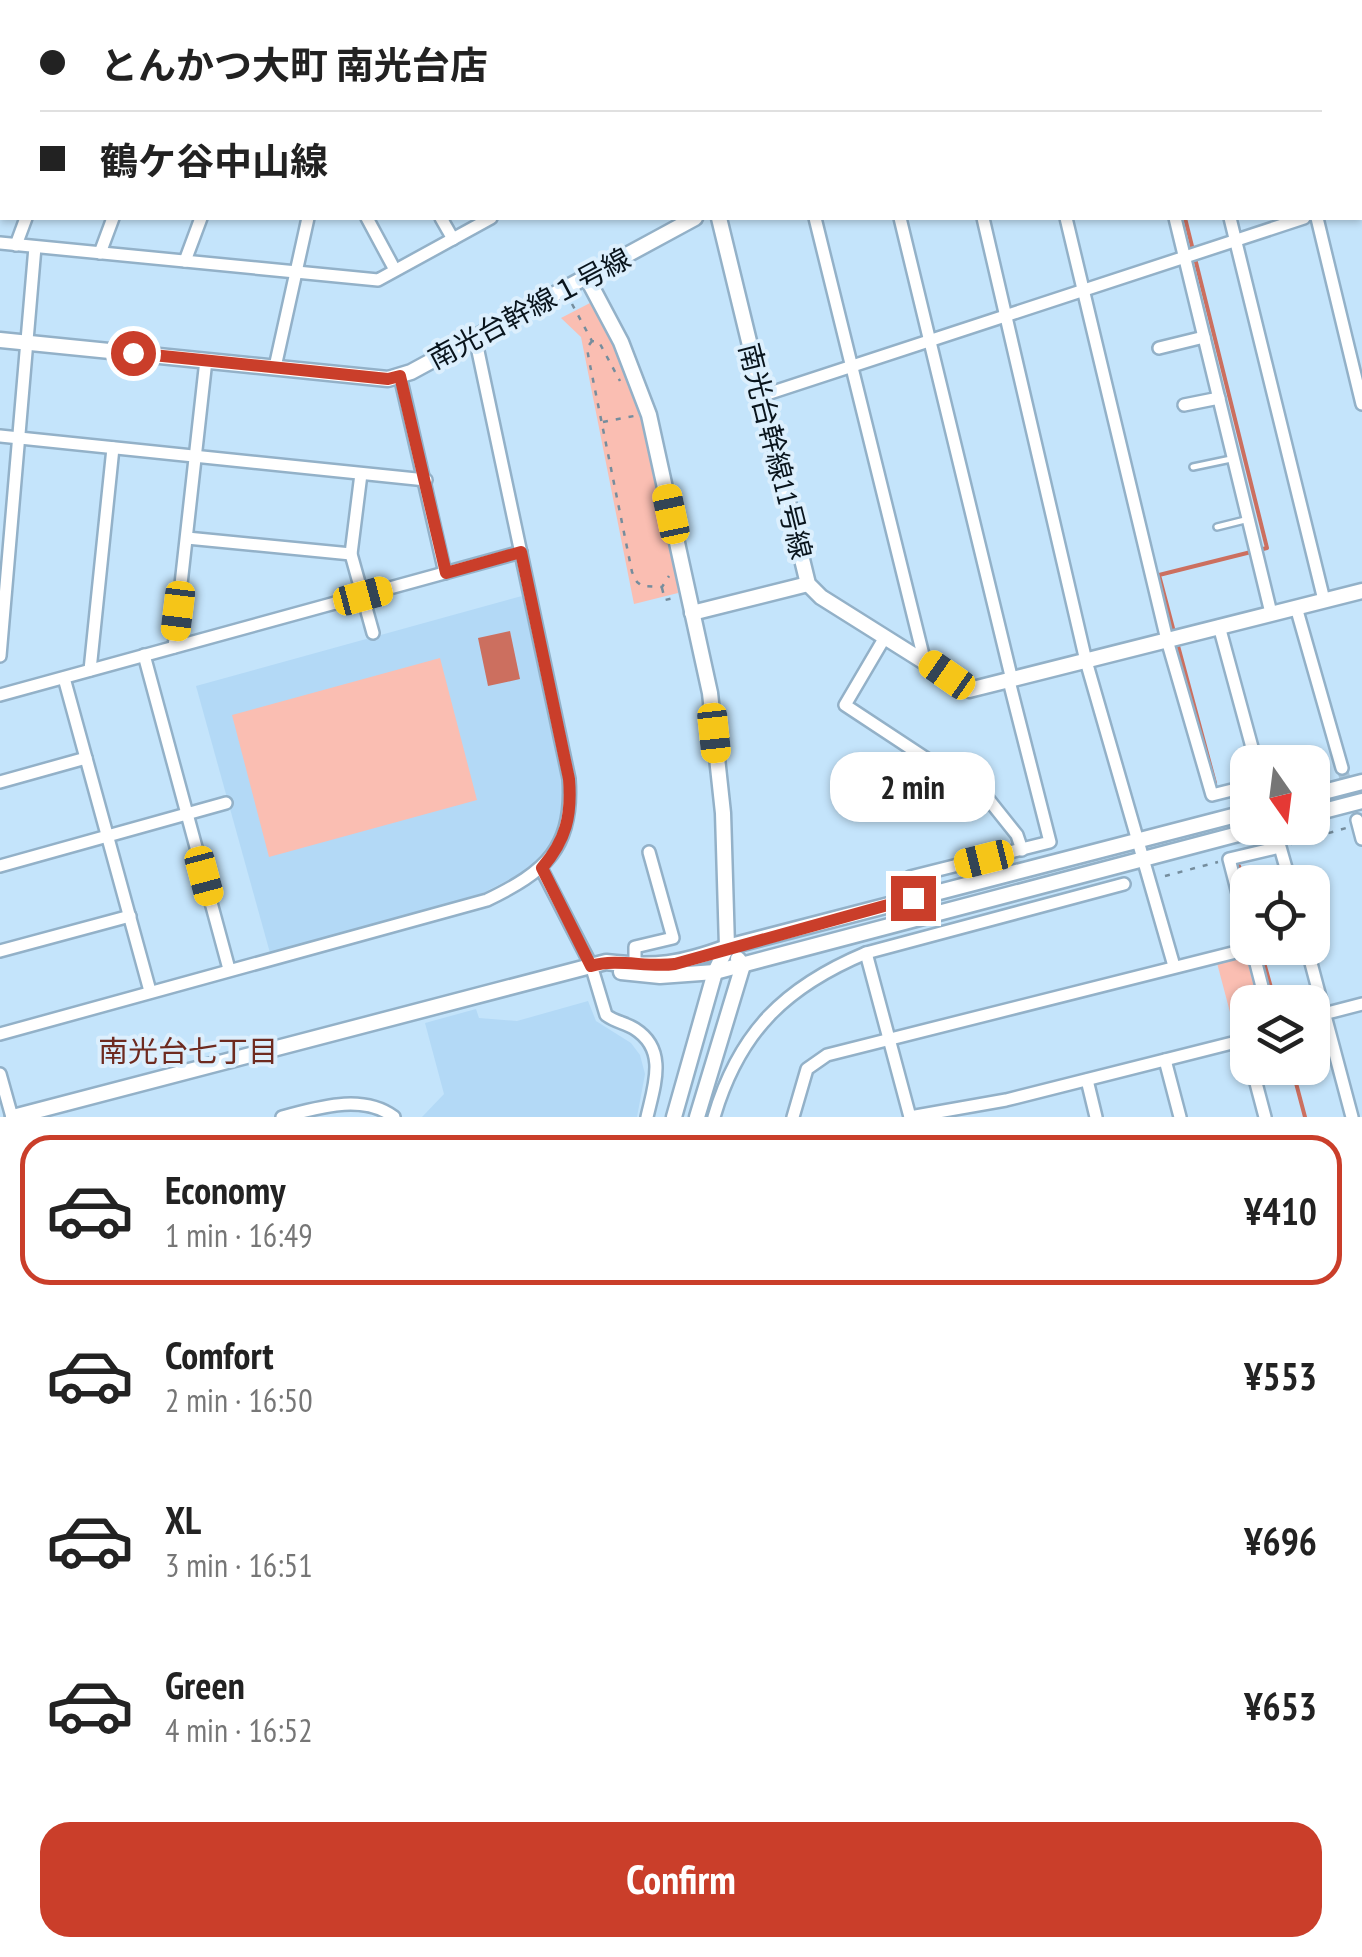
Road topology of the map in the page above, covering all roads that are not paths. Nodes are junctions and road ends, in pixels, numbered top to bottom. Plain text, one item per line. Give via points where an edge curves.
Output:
1 (25, 220) edge
2 (112, 220) edge
3 (200, 220) edge
4 (308, 220) edge
5 (368, 220) edge
6 (442, 220) edge
7 (488, 220) edge
8 (691, 220) edge
9 (720, 220) edge
10 (816, 220) edge
11 (900, 220) edge
12 (983, 220) edge
13 (1066, 220) edge
14 (1176, 220) edge
15 (1231, 220) edge
16 (1298, 220) edge
17 (1316, 220) edge
18 (453, 239) junction
19 (1236, 241) junction
20 (0, 243) edge
21 (16, 245) junction
22 (36, 246) junction
23 (100, 253) junction
24 (1190, 255) junction
25 (185, 262) junction
26 (396, 270) junction
27 (296, 272) junction
28 (587, 278) junction
29 (1082, 290) junction
30 (1006, 315) junction
31 (475, 337) junction
32 (1204, 337) junction
33 (0, 340) edge
34 (929, 340) junction
35 (28, 342) junction
36 (1160, 348) dead end
37 (206, 360) junction
38 (852, 366) junction
39 (275, 367) junction
40 (400, 376) junction
41 (764, 394) junction
42 (1219, 398) junction
43 (1362, 404) edge
44 (1184, 405) dead end
45 (0, 436) edge
46 (18, 438) junction
47 (113, 448) junction
48 (197, 456) junction
49 (1234, 458) junction
50 (1193, 468) dead end
51 (361, 474) junction
52 (426, 480) junction
53 (5, 519) edge
54 (1248, 519) junction
55 (1217, 526) dead end
56 (187, 538) junction
57 (521, 552) junction
58 (352, 554) junction
59 (446, 573) junction
60 (808, 584) junction
61 (1362, 591) edge
62 (363, 596) junction
63 (1324, 600) junction
64 (2, 603) edge
65 (1296, 607) junction
66 (692, 613) junction
67 (1271, 614) junction
68 (1219, 626) junction
69 (373, 633) dead end
70 (885, 637) junction
71 (1173, 638) junction
72 (174, 647) junction
73 (144, 655) junction
74 (0, 656) edge
75 (924, 659) junction
76 (1086, 661) junction
77 (90, 670) junction
78 (64, 678) junction
79 (1011, 681) junction
80 (0, 695) edge
81 (1251, 745) edge
82 (86, 758) junction
83 (1342, 768) tunnel mouth
84 (0, 782) edge
85 (1362, 782) edge
86 (1230, 790) edge
87 (1330, 790) edge
88 (1362, 801) edge
89 (226, 803) dead end
90 (1330, 809) edge
91 (187, 814) junction
92 (1230, 817) edge
93 (1358, 822) road end
94 (107, 836) junction
95 (1230, 836) edge
96 (1362, 839) edge
97 (1138, 840) junction
98 (1022, 850) junction
99 (649, 852) dead end
100 (1144, 858) junction
101 (1231, 865) edge
102 (1285, 865) edge
103 (0, 866) edge
104 (542, 868) junction
105 (1124, 884) dead end
106 (913, 898) junction
107 (130, 916) junction
108 (727, 948) junction
109 (0, 951) edge
110 (866, 954) junction
111 (743, 965) junction
112 (591, 966) junction
113 (1174, 966) junction
114 (229, 969) junction
115 (635, 970) junction
116 (715, 972) junction
117 (1262, 985) edge
118 (150, 991) junction
119 (1362, 1004) edge
120 (1330, 1012) edge
121 (0, 1034) edge
122 (888, 1038) junction
123 (1230, 1047) edge
124 (1330, 1051) edge
125 (1165, 1060) junction
126 (0, 1074) edge
127 (1087, 1080) junction
128 (1256, 1085) edge
129 (1006, 1100) junction
130 (12, 1117) edge
131 (282, 1117) edge
132 (394, 1117) edge
133 (647, 1117) edge
134 (674, 1117) edge
135 (697, 1117) edge
136 (714, 1117) edge
137 (793, 1117) edge
138 (910, 1117) edge
139 (1010, 1117) edge
140 (1096, 1117) edge
141 (1180, 1117) edge
142 (1264, 1117) edge
143 (1352, 1117) edge

1 - 21 street
2 - 23 street
3 - 25 street
4 - 27 street
5 - 26 street
6 - 18 street
7 - 18 street
8 - 28 street, 南光台幹線１号線
9 - 41 street, 南光台幹線11号線
10 - 38 street
11 - 34 street
12 - 30 street
13 - 29 street
14 - 24 street
15 - 19 street
16 - 19 street
17 - 43 street
18 - 26 street
19 - 24 street
19 - 63 street
20 - 21 street
21 - 22 street
22 - 23 street
22 - 35 street
23 - 25 street
24 - 29 street
24 - 32 street
25 - 27 street
26 - 27 street via 378,280
27 - 39 street
28 - 31 street, 南光台幹線１号線
28 - 66 street via 649,415
29 - 30 street
29 - 71 street
30 - 34 street
30 - 76 street
31 - 40 street, 南光台幹線１号線
31 - 57 street
32 - 36 street
32 - 42 street
33 - 35 street, 南光台幹線１号線
34 - 38 street
34 - 79 street
35 - 37 street, 南光台幹線１号線
35 - 46 street
37 - 39 street, 南光台幹線１号線
37 - 48 street
38 - 41 street
38 - 75 street
39 - 40 street, 南光台幹線１号線
40 - 52 street
41 - 60 street, 南光台幹線11号線
42 - 44 street
42 - 49 street
45 - 46 street
46 - 47 street
46 - 53 street
47 - 48 street
47 - 77 street
48 - 51 street
48 - 56 street
49 - 50 lane
49 - 54 street
51 - 52 street
51 - 58 street
52 - 59 street
53 - 64 street
54 - 55 lane
54 - 67 street
56 - 58 street
56 - 72 street
57 - 59 street
57 - 104 street via 571,805 556,852
58 - 62 street
59 - 62 street
60 - 66 street
60 - 70 street, 南光台幹線11号線
61 - 63 street, 南光台幹線11号線
62 - 69 street
62 - 72 street
63 - 65 street, 南光台幹線11号線
64 - 74 street
65 - 67 street, 南光台幹線11号線
65 - 83 street
66 - 108 street via 724,812
67 - 68 street, 南光台幹線11号線
68 - 71 street, 南光台幹線11号線
68 - 81 street
70 - 75 street, 南光台幹線11号線
70 - 98 street via 845,705 989,800
71 - 76 street, 南光台幹線11号線
71 - 86 street via 1212,795
72 - 73 street
73 - 77 street
73 - 91 street
75 - 79 street, 南光台幹線11号線 via 969,690
76 - 79 street, 南光台幹線11号線
76 - 97 street
77 - 78 street
78 - 80 street
78 - 82 street
79 - 98 street via 1050,842
82 - 84 street
82 - 94 street
85 - 87 street
88 - 90 street
89 - 91 street
91 - 94 street
91 - 114 street
92 - 97 street
93 - 96 street
94 - 103 street
94 - 107 street
95 - 100 street
97 - 100 street
97 - 106 street
98 - 106 street via 910,878
99 - 115 street via 672,938 636,947
100 - 111 street
100 - 113 street
101 - 102 street via 1229,859 1280,846
104 - 112 street
104 - 114 street via 487,900
105 - 110 street
106 - 108 street
107 - 109 street
107 - 118 street
108 - 111 street
108 - 115 street
108 - 116 street
110 - 122 street
110 - 136 street via 826,970 769,1015 740,1052
111 - 116 street
111 - 135 street
112 - 115 street via 606,962
112 - 130 street
112 - 133 street via 606,1016 633,1027 653,1050 657,1073
113 - 117 street via 1252,948
113 - 122 street
114 - 118 street
115 - 116 street
116 - 134 street
118 - 121 street
119 - 120 street
122 - 137 street via 827,1055 806,1069
122 - 138 street
123 - 125 street
124 - 143 street
125 - 127 street
125 - 141 street
126 - 130 street
127 - 129 street
127 - 140 street
128 - 142 street
129 - 138 street
129 - 139 street
131 - 132 street via 358,1104

